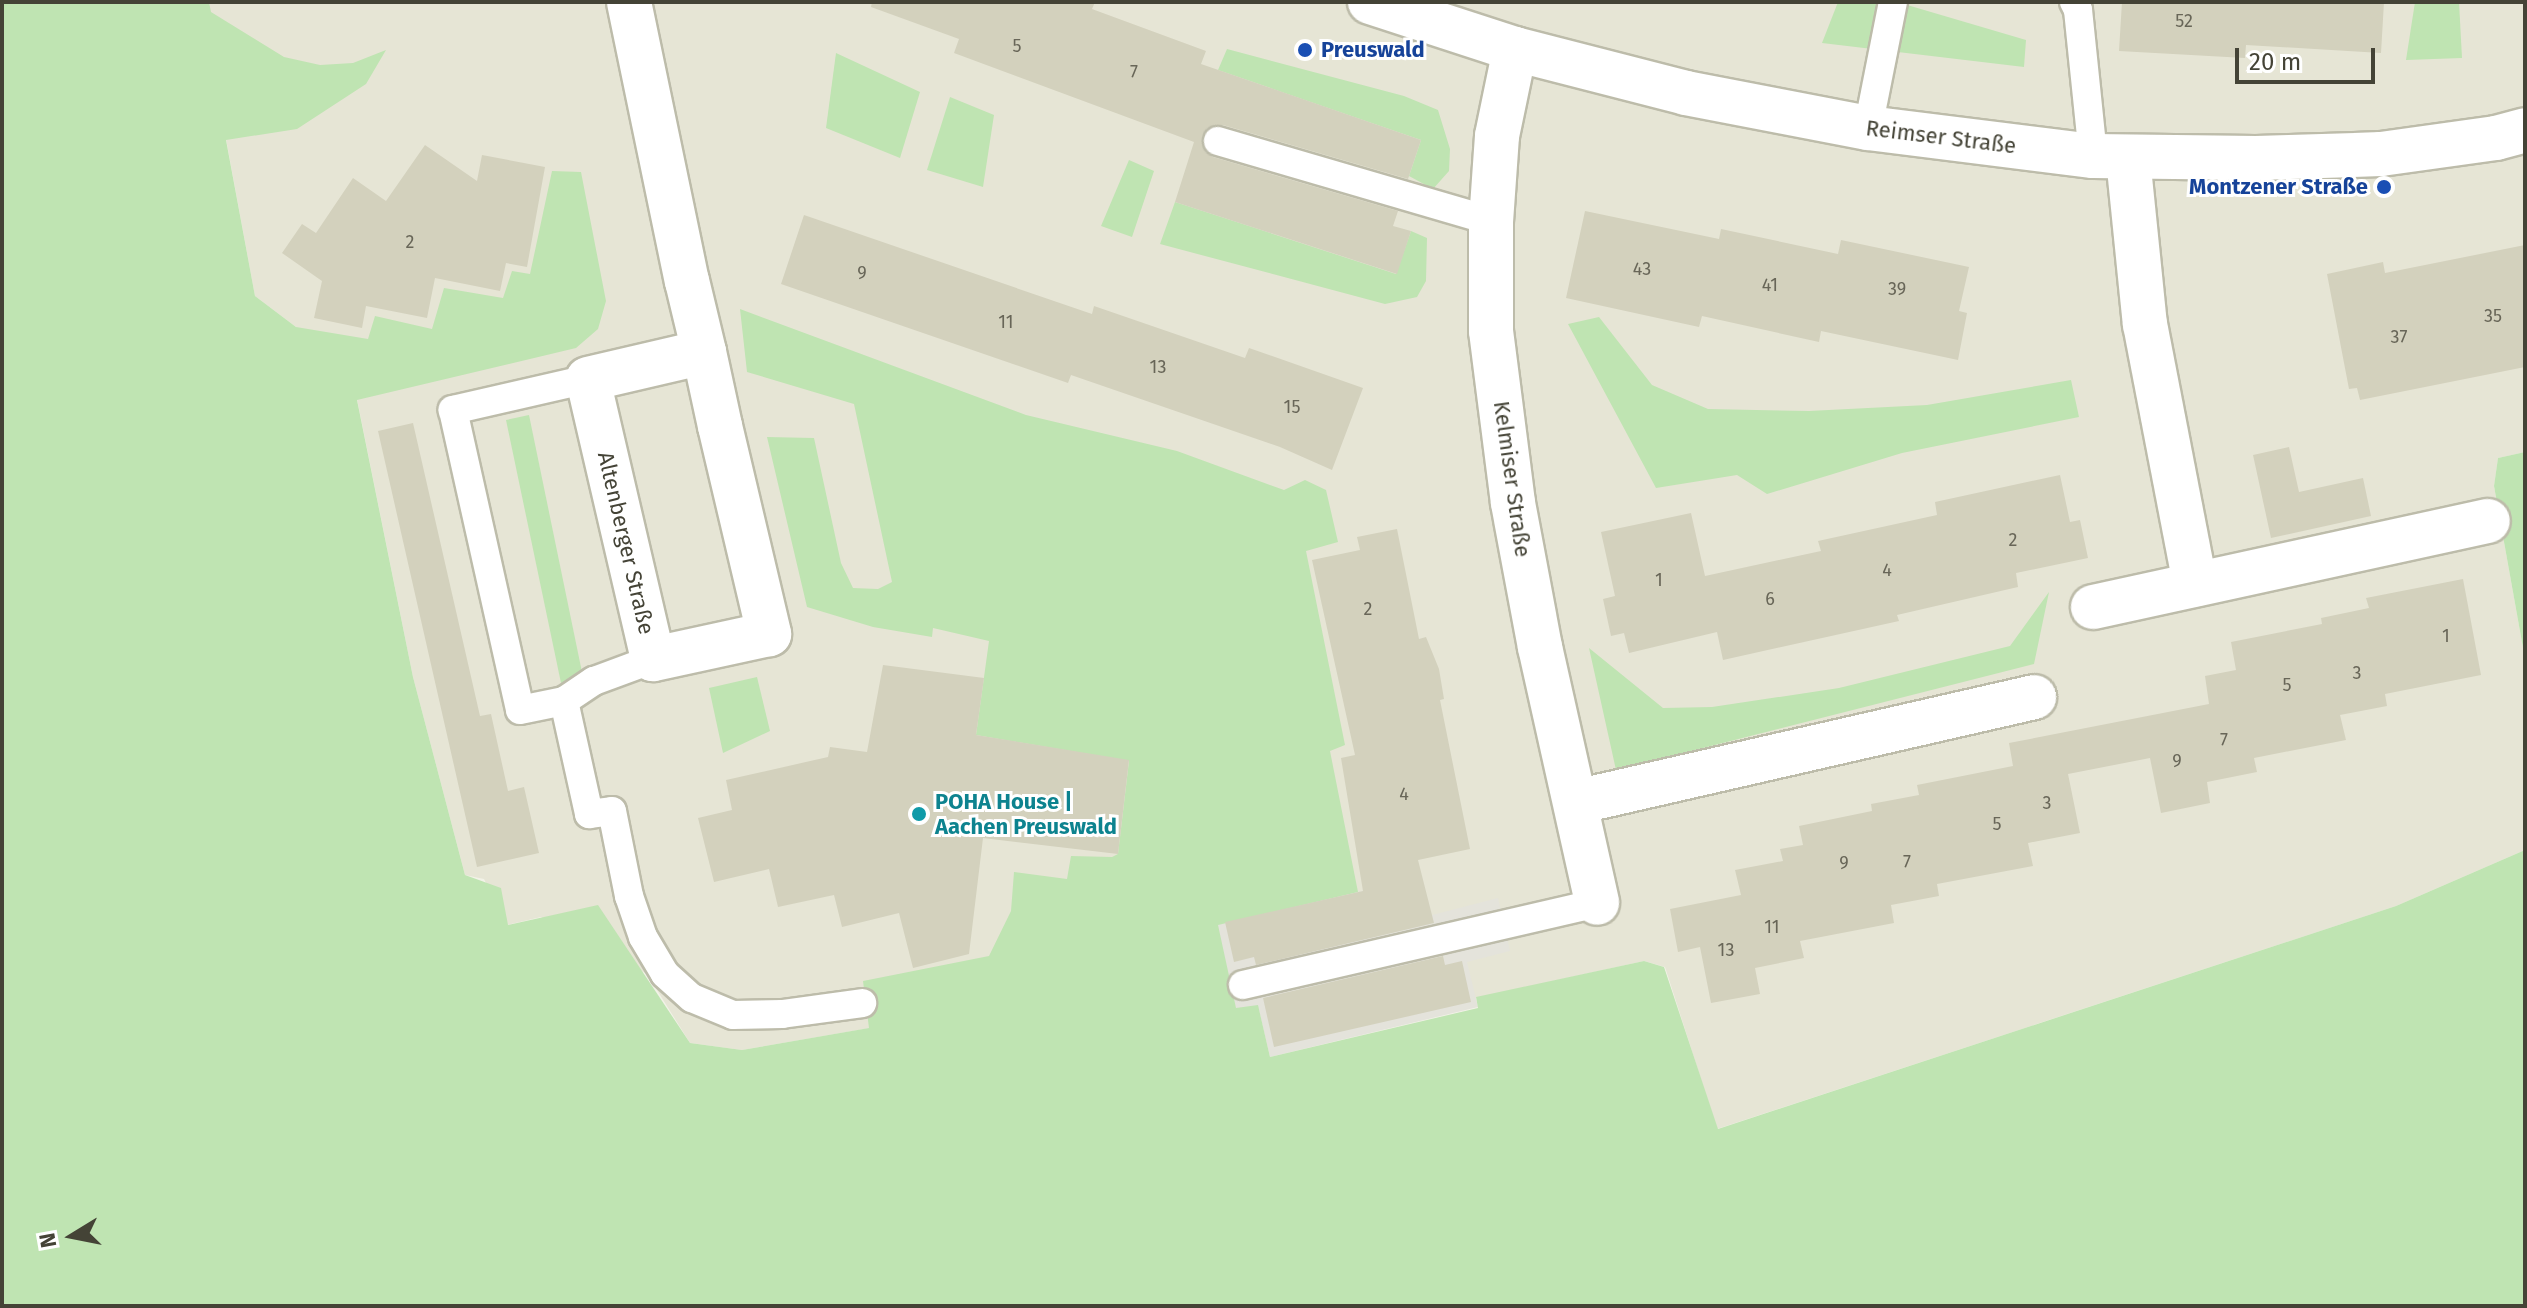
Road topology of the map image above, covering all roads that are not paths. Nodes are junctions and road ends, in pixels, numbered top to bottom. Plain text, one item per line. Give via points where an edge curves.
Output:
1 (629, 2) edge
2 (1370, 2) edge
3 (1893, 2) edge
4 (2074, 2) edge
5 (1515, 49) junction
6 (1868, 128) junction
7 (2525, 130) edge
8 (1218, 141) dead end
9 (2111, 157) junction
10 (1491, 221) junction
11 (704, 352) junction
12 (588, 379) junction
13 (2488, 521) dead end
14 (2195, 584) junction
15 (2093, 607) dead end
16 (653, 659) junction
17 (2034, 697) dead end
18 (564, 701) junction
19 (1576, 802) junction
20 (1597, 903) joint
21 (1243, 985) dead end
22 (862, 1003) dead end

1 - 11 street, Altenberger Straße
2 - 5 street, Reimser Straße
3 - 6 lane
4 - 9 lane
5 - 6 street, Reimser Straße via 1686,93
5 - 10 street, Kelmiser Straße via 1497,136
6 - 9 street, Reimser Straße
7 - 9 street, Reimser Straße via 2381,154
8 - 10 lane
9 - 14 street
10 - 19 street, Kelmiser Straße via 1491,331 1513,503
11 - 12 street
11 - 16 street, Altenberger Straße via 769,634
12 - 16 street, Altenberger Straße
12 - 18 lane via 453,410 520,710
13 - 14 street
14 - 15 street
16 - 18 lane via 594,681
17 - 19 street
18 - 22 lane via 589,814 612,811 629,896 643,937 665,974 692,998 733,1015
19 - 20 street, Kelmiser Straße
20 - 21 lane

